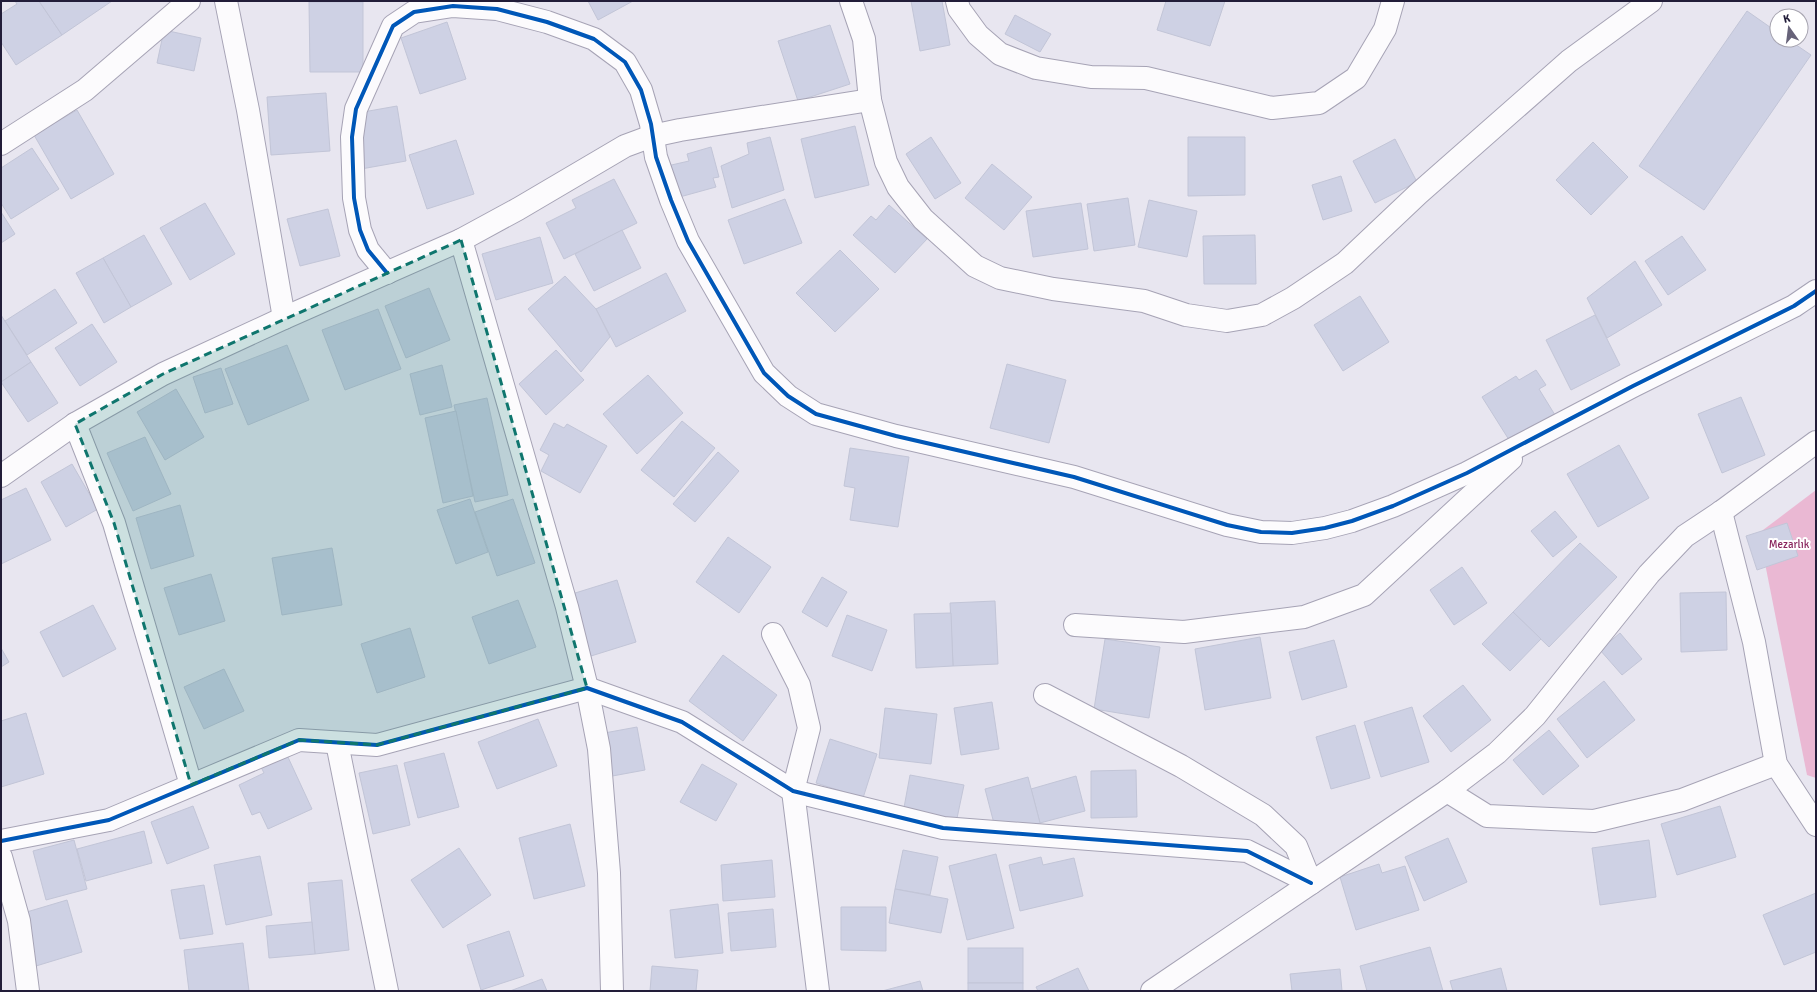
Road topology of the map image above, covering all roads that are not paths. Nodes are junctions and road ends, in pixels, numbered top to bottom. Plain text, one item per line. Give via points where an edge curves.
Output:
1 (189, 1) edge
2 (226, 1) edge
3 (851, 1) edge
4 (957, 1) edge
5 (1393, 1) edge
6 (1651, 1) edge
7 (410, 6) edge
8 (870, 100) junction
9 (652, 136) junction
10 (1, 144) edge
11 (461, 240) junction
12 (387, 273) junction
13 (1816, 291) edge
14 (284, 318) junction
15 (75, 424) junction
16 (1532, 439) junction
17 (1816, 442) edge
18 (1, 476) edge
19 (1721, 512) junction
20 (1075, 625) dead end
21 (773, 634) dead end
22 (587, 688) junction
23 (1045, 695) dead end
24 (337, 743) junction
25 (1776, 764) junction
26 (191, 785) junction
27 (793, 791) junction
28 (1447, 791) junction
29 (1816, 826) edge
30 (1, 841) edge
31 (1, 857) edge
32 (1311, 883) junction
33 (28, 991) edge
34 (387, 991) edge
35 (612, 991) edge
36 (818, 991) edge
37 (1152, 991) edge

1 - 10 street via 85,90
2 - 14 street via 248,110
3 - 8 street via 864,39
4 - 5 street via 978,35 1000,54 1036,68 1091,77 1146,78 1272,108 1319,103 1356,78 1385,29
6 - 8 street via 1569,61 1418,194 1345,263 1293,298 1262,315 1227,321 1186,315 1144,301 1046,288 1000,278 975,266 923,219 898,187 886,162
7 - 9 street via 497,9 547,22 594,39 625,62 641,90
7 - 12 street via 393,26 356,110 352,137 354,198 360,230 368,250
8 - 9 street
9 - 11 street via 625,146
9 - 16 street via 656,157 688,241 764,373 788,396 816,414 896,436 1074,477 1228,526 1261,532 1292,533 1352,521 1394,506 1467,473
11 - 12 street
11 - 22 street via 567,607
12 - 14 street
13 - 16 street via 1794,306
14 - 15 street via 163,374
15 - 18 street
15 - 26 street via 114,523
16 - 20 street via 1364,595 1304,617 1184,632
17 - 19 street
19 - 25 street via 1754,642
19 - 28 street via 1685,536 1648,574 1535,716 1497,753
21 - 27 street via 799,685 809,728
22 - 24 street via 377,745
22 - 27 street via 682,722
22 - 35 street via 599,749 608,873
23 - 32 street via 1181,766 1264,815 1296,846
24 - 26 street via 300,740
24 - 34 street
25 - 28 street via 1682,800 1594,821 1487,816
25 - 29 street
26 - 30 street via 109,820
27 - 32 street via 943,828 1247,851
27 - 36 street
28 - 32 street
31 - 33 street via 19,920
32 - 37 street

